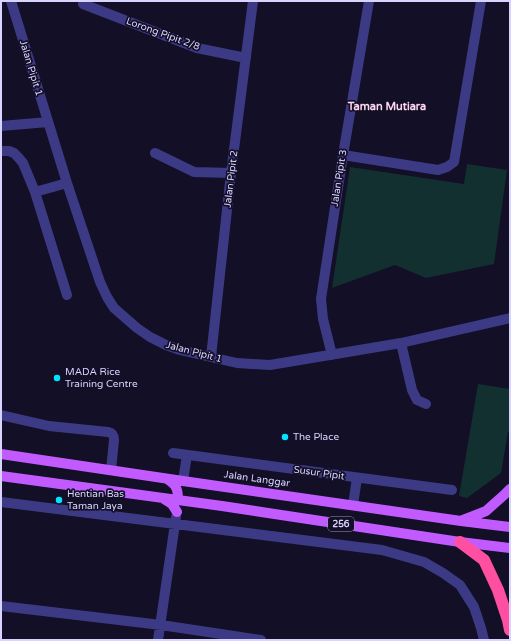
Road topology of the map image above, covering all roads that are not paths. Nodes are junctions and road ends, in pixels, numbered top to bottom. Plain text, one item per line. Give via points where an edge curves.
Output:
1 (11, 1) edge
2 (253, 1) edge
3 (368, 1) edge
4 (481, 1) edge
5 (83, 4) dead end
6 (246, 58) junction
7 (48, 122) junction
8 (1, 126) edge
9 (1, 151) edge
10 (155, 153) dead end
11 (343, 154) junction
12 (231, 173) junction
13 (67, 183) junction
14 (35, 192) junction
15 (67, 295) dead end
16 (510, 318) edge
17 (401, 343) junction
18 (332, 355) junction
19 (212, 357) junction
20 (426, 404) dead end
21 (1, 416) edge
22 (173, 453) dead end
23 (1, 454) edge
24 (187, 455) junction
25 (111, 470) junction
26 (1, 476) edge
27 (357, 478) junction
28 (167, 479) junction
29 (183, 481) junction
30 (510, 489) edge
31 (452, 490) dead end
32 (164, 498) junction
33 (178, 500) junction
34 (1, 502) edge
35 (353, 505) junction
36 (177, 512) junction
37 (462, 521) junction
38 (176, 524) junction
39 (510, 527) edge
40 (460, 542) junction
41 (510, 548) edge
42 (1, 606) edge
43 (160, 625) junction
44 (510, 630) edge
45 (158, 640) edge
46 (261, 640) edge
47 (484, 640) edge

1 - 7 street, Jalan Pipit 1
2 - 6 street, Jalan Pipit 2
3 - 11 street, Jalan Pipit 3
4 - 11 street via 454,162 438,170
5 - 6 street, Lorong Pipit 2/8 via 196,48
6 - 12 street, Jalan Pipit 2
7 - 8 street
7 - 13 street, Jalan Pipit 1
9 - 14 street via 14,153 23,163
10 - 12 street via 194,172
11 - 18 street, Jalan Pipit 3 via 321,299
12 - 19 street, Jalan Pipit 2
13 - 14 street
13 - 19 street, Jalan Pipit 1 via 100,282 114,308 150,337 180,350
14 - 15 street
16 - 17 street, Jalan Pipit 1
17 - 18 street, Jalan Pipit 1
17 - 20 street via 412,390 417,400
18 - 19 street, Jalan Pipit 1 via 270,365 237,363
21 - 25 street via 49,426 112,433 114,440
22 - 24 street, Susur Pipit
23 - 25 main road, Jalan Langgar / 256
24 - 27 street, Susur Pipit
24 - 29 street
25 - 28 main road, Jalan Langgar / 256
26 - 32 main road, 256
27 - 31 street, Susur Pipit
27 - 35 street
28 - 29 main road, Jalan Langgar / 256
28 - 33 main road via 177,488
29 - 35 main road, Jalan Langgar / 256
30 - 37 main road via 486,511
32 - 33 main road, 256
32 - 36 main road
33 - 36 street
33 - 40 main road, 256
34 - 38 street
35 - 37 main road, Jalan Langgar / 256
36 - 38 street
37 - 39 main road, Jalan Langgar / 256
38 - 43 street
38 - 47 street via 382,550 424,562 460,585 474,606
40 - 41 main road, 256
40 - 44 highway via 484,560 498,590
42 - 43 street
43 - 45 street
43 - 46 street

